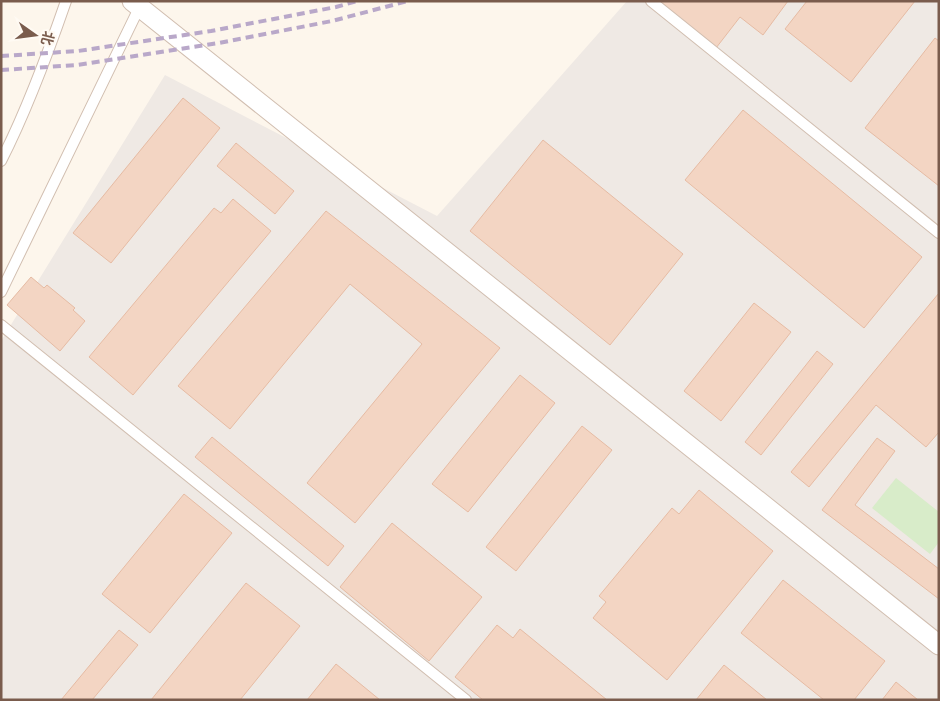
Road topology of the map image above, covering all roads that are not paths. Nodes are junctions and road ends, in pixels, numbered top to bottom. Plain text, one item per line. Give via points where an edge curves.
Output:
1 (66, 1) edge
2 (651, 1) edge
3 (136, 4) edge
4 (1, 161) edge
5 (939, 233) edge
6 (1, 292) edge
7 (1, 325) edge
8 (939, 645) edge
9 (466, 700) edge

1 - 4 lane via 20,124
2 - 5 lane
3 - 6 lane
3 - 8 street
7 - 9 lane

